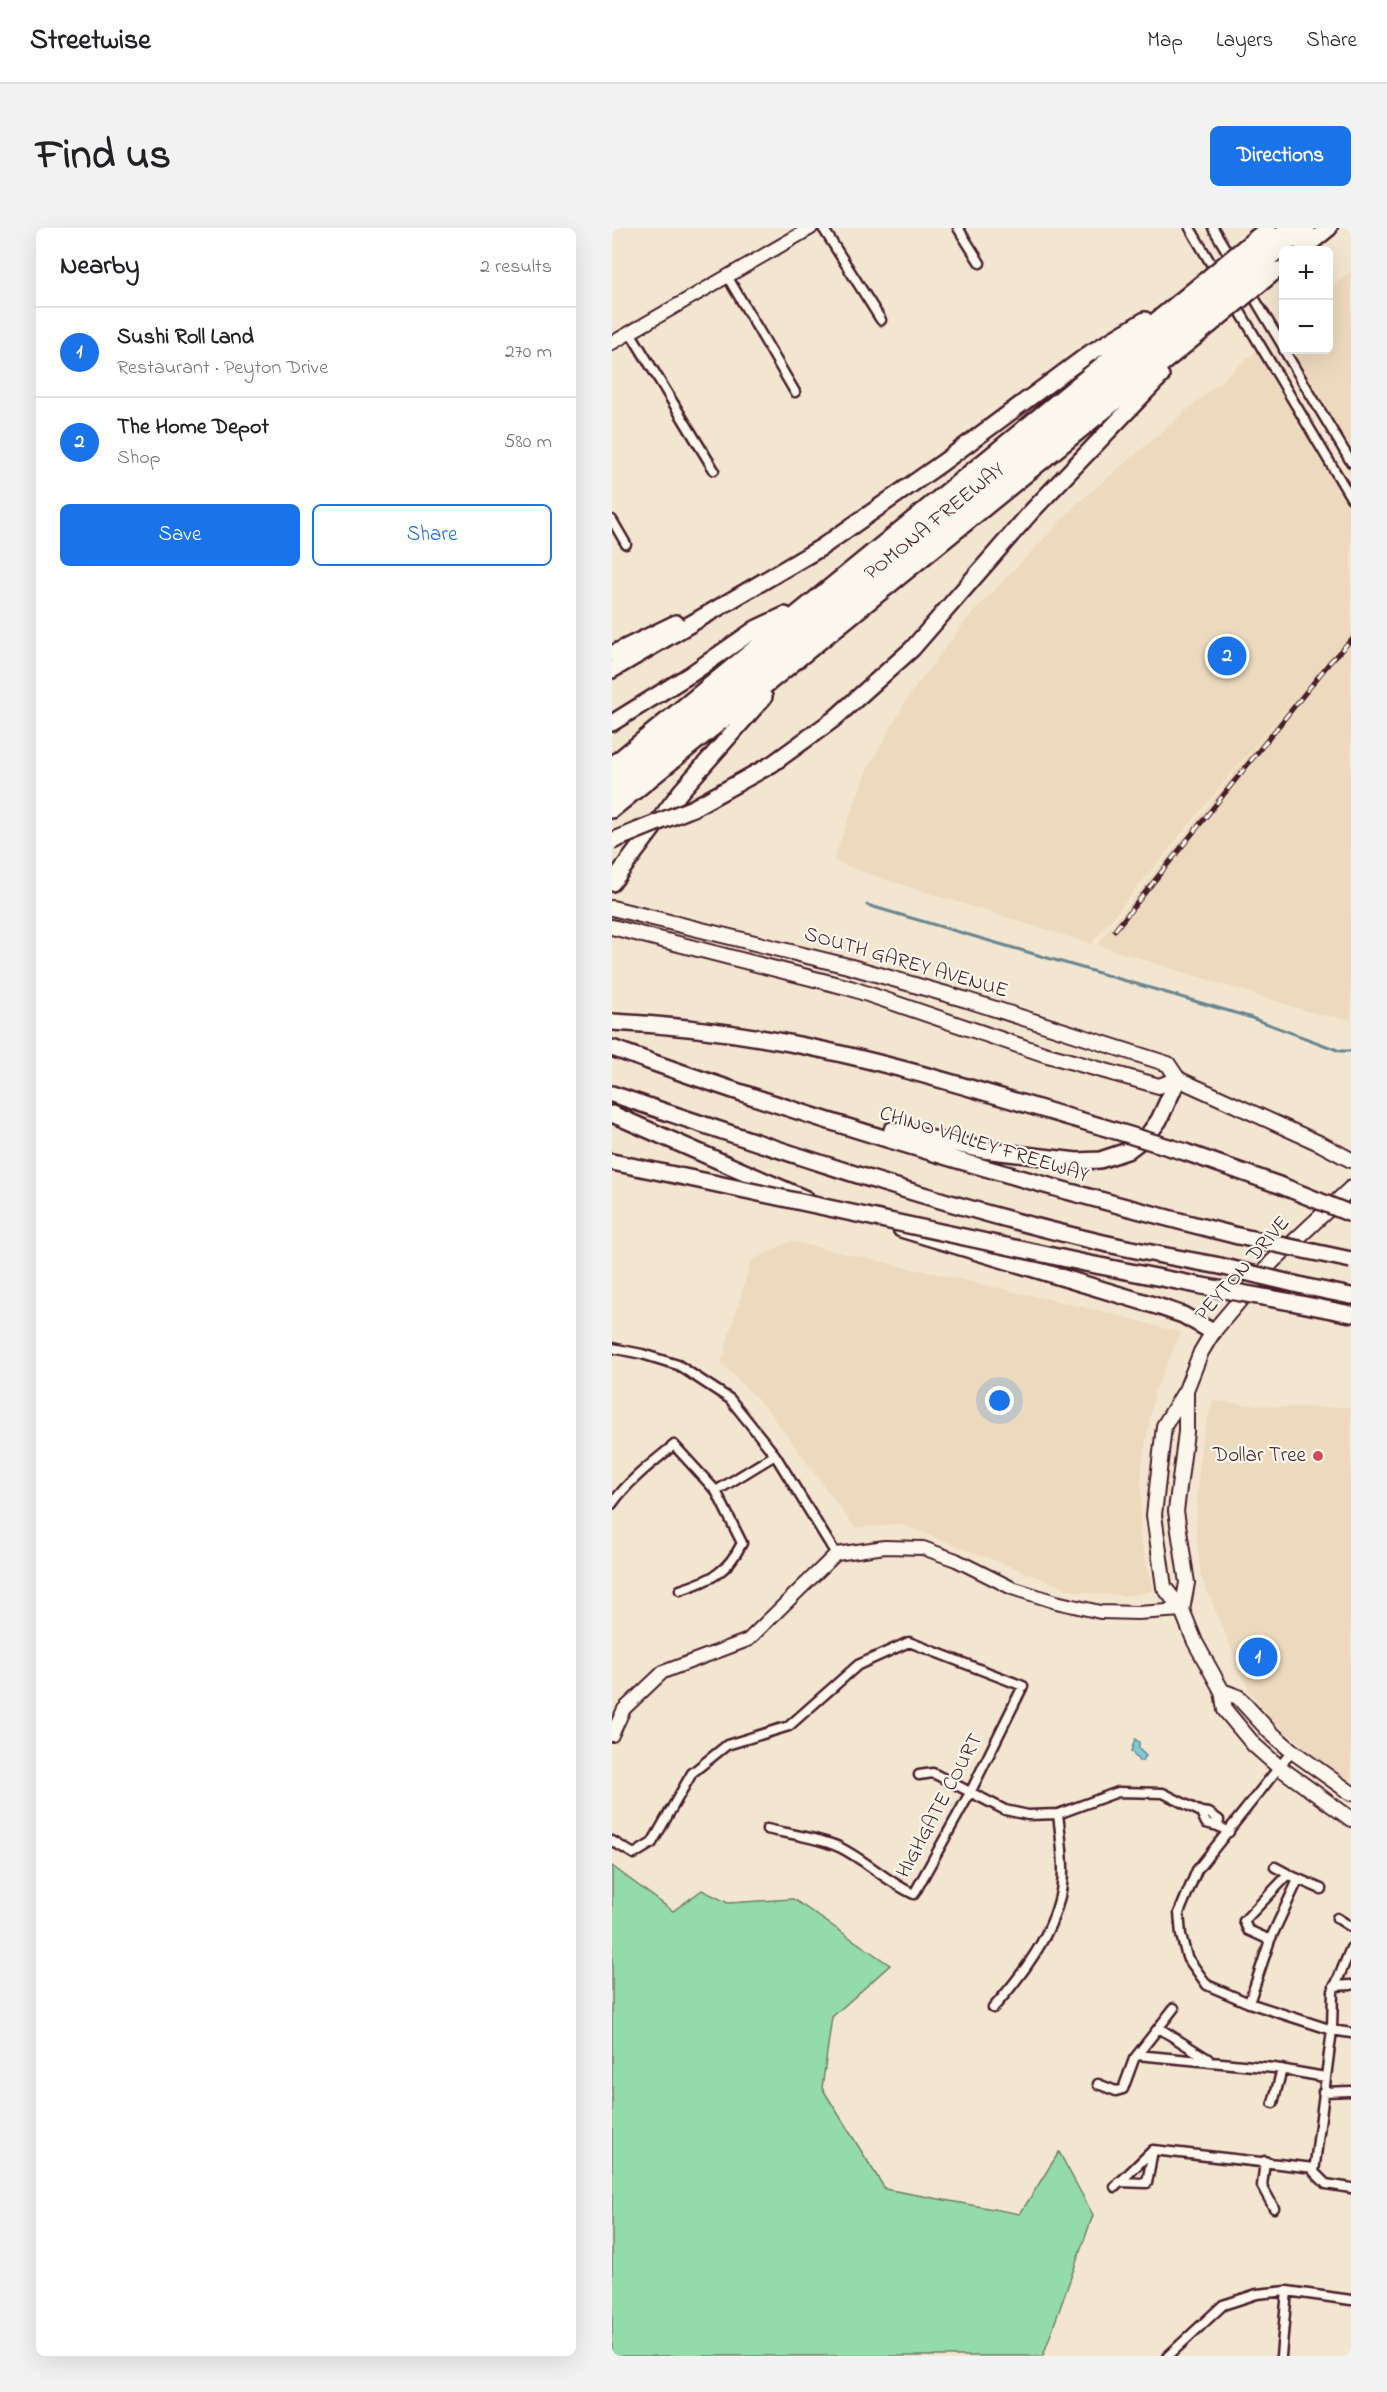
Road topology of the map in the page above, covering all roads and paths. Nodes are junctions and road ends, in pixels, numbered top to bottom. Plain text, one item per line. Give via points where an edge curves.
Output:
1 (811, 228) edge
2 (823, 228) edge
3 (958, 228) edge
4 (1190, 228) edge
5 (1213, 228) edge
6 (1288, 228) edge
7 (1307, 228) edge
8 (1329, 228) edge
9 (1307, 246) edge
10 (1270, 251) edge
11 (980, 263) dead end
12 (727, 276) junction
13 (1199, 309) junction
14 (881, 320) dead end
15 (630, 332) junction
16 (1279, 340) edge
17 (612, 343) edge
18 (1287, 354) edge
19 (795, 392) dead end
20 (1351, 462) edge
21 (714, 470) dead end
22 (1351, 498) edge
23 (612, 520) edge
24 (627, 544) dead end
25 (784, 570) junction
26 (804, 606) junction
27 (612, 654) edge
28 (794, 663) junction
29 (612, 670) edge
30 (612, 723) edge
31 (612, 765) edge
32 (612, 782) edge
33 (612, 796) edge
34 (612, 810) edge
35 (612, 841) edge
36 (612, 883) edge
37 (612, 908) edge
38 (612, 927) edge
39 (746, 942) junction
40 (685, 946) junction
41 (612, 1022) edge
42 (612, 1048) edge
43 (1178, 1079) junction
44 (612, 1095) edge
45 (612, 1114) edge
46 (823, 1118) junction
47 (1351, 1160) edge
48 (612, 1162) edge
49 (1351, 1188) edge
50 (1351, 1214) edge
51 (1351, 1260) edge
52 (1351, 1296) edge
53 (1351, 1314) edge
54 (1213, 1332) junction
55 (612, 1348) edge
56 (1186, 1390) junction
57 (775, 1455) junction
58 (716, 1491) junction
59 (612, 1504) edge
60 (836, 1554) junction
61 (680, 1590) dead end
62 (1182, 1610) junction
63 (1222, 1691) junction
64 (612, 1735) edge
65 (1292, 1751) junction
66 (1279, 1767) junction
67 (919, 1774) dead end
68 (971, 1791) junction
69 (1351, 1793) edge
70 (1058, 1814) junction
71 (1351, 1819) edge
72 (767, 1829) dead end
73 (1229, 1832) junction
74 (612, 1841) edge
75 (1275, 1867) dead end
76 (1293, 1876) junction
77 (1321, 1889) dead end
78 (1337, 1918) dead end
79 (1351, 1927) edge
80 (1270, 1940) junction
81 (1351, 1948) edge
82 (1351, 1985) edge
83 (1334, 1986) junction
84 (1249, 2003) junction
85 (993, 2008) dead end
86 (1174, 2008) dead end
87 (1159, 2028) junction
88 (1332, 2030) junction
89 (1351, 2033) edge
90 (1137, 2055) junction
91 (1211, 2061) junction
92 (1282, 2069) junction
93 (1325, 2077) junction
94 (1098, 2085) dead end
95 (1323, 2092) junction
96 (1351, 2093) edge
97 (1273, 2103) dead end
98 (1153, 2150) junction
99 (1265, 2161) junction
100 (1314, 2170) junction
101 (1351, 2188) edge
102 (1274, 2208) dead end
103 (1287, 2291) junction
104 (1351, 2300) edge
105 (1168, 2356) edge
106 (1281, 2356) edge

1 - 12 street
2 - 14 street
3 - 11 street
4 - 22 street
5 - 16 street
6 - 10 highway
7 - 10 highway
8 - 9 highway
10 - 13 highway, POMONA FREEWAY, bridge
10 - 13 highway, POMONA FREEWAY, bridge
12 - 15 street
12 - 19 street
13 - 25 highway via 1090,353 942,463
13 - 26 highway, POMONA FREEWAY
13 - 28 highway, POMONA FREEWAY
13 - 32 highway
13 - 33 highway
13 - 35 highway, bridge via 1064,476 912,649 834,719 772,764 701,804
15 - 17 street
15 - 21 street
18 - 20 street
23 - 24 street
25 - 27 highway
25 - 29 highway
26 - 30 highway via 757,628
26 - 31 highway, POMONA FREEWAY
28 - 34 highway, POMONA FREEWAY
28 - 36 highway via 687,783
37 - 39 main road, SOUTH GAREY AVENUE
38 - 40 main road, SOUTH GAREY AVENUE
39 - 40 main road via 732,946
39 - 43 main road, SOUTH GAREY AVENUE via 848,966 1168,1064
40 - 43 main road, SOUTH GAREY AVENUE via 850,988 1044,1054 1159,1086
41 - 50 highway, bridge via 763,1038 909,1072 1185,1152
42 - 46 highway, CHINO VALLEY FREEWAY
43 - 46 highway via 1149,1135 1127,1151 1100,1160 983,1150
43 - 47 main road, SOUTH GAREY AVENUE
44 - 52 highway, bridge via 980,1211 1095,1241
45 - 54 highway via 814,1202 1160,1307
46 - 51 highway, CHINO VALLEY FREEWAY, bridge via 973,1166 1238,1236
48 - 53 highway, bridge via 1085,1263
49 - 54 main road, PEYTON DRIVE via 1272,1262
54 - 56 main road, PEYTON DRIVE
55 - 57 street via 678,1365 721,1393
56 - 62 main road, PEYTON DRIVE via 1176,1511 1186,1583
56 - 62 main road, PEYTON DRIVE via 1164,1426 1154,1515 1164,1587
57 - 58 street
57 - 60 street
58 - 59 street via 674,1445
58 - 61 street via 742,1543 733,1560 710,1581
60 - 62 street via 885,1547 923,1548 1012,1588 1056,1602 1100,1612
60 - 64 street via 748,1640 663,1672 624,1709
62 - 63 main road, PEYTON DRIVE
63 - 65 main road, PEYTON DRIVE via 1238,1697
63 - 66 main road, PEYTON DRIVE via 1226,1710 1238,1727
65 - 66 street
65 - 69 main road, PEYTON DRIVE
66 - 71 main road, PEYTON DRIVE
66 - 73 street
67 - 68 street via 933,1773
68 - 70 street via 1005,1810 1028,1815
68 - 72 street, HIGHGATE COURT via 914,1894 838,1846
68 - 74 street, HIGHGATE COURT via 1023,1686 909,1642 858,1665 789,1726 727,1745 692,1773 652,1843 634,1854
70 - 73 street via 1118,1792 1163,1792 1209,1813 1219,1820 1218,1826
70 - 85 street via 1063,1869 1052,1918 1038,1950
73 - 84 street via 1197,1870 1179,1913 1180,1935 1186,1957 1207,1985
75 - 76 street
76 - 77 street
76 - 80 street via 1297,1882
76 - 80 street via 1286,1877 1244,1921 1248,1930
78 - 79 street
80 - 84 street
81 - 83 street
82 - 83 street
83 - 88 street
84 - 88 street
86 - 87 street
87 - 90 street
87 - 91 street
88 - 89 street
88 - 93 street
90 - 91 street
90 - 94 street via 1122,2089
91 - 92 street
92 - 93 street
92 - 97 street
93 - 95 street
95 - 96 street
95 - 100 street
98 - 98 street via 1117,2185 1147,2183
98 - 99 street
99 - 100 street
99 - 102 street via 1263,2186
100 - 101 street via 1326,2184
103 - 104 street
103 - 105 street via 1257,2294 1223,2305
103 - 106 street

